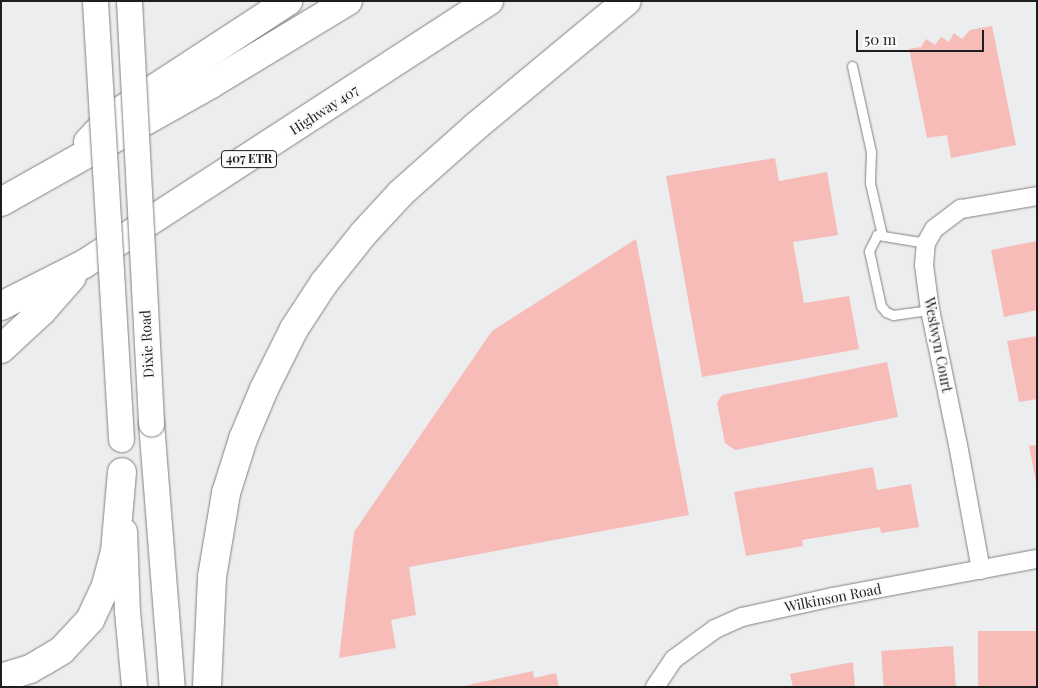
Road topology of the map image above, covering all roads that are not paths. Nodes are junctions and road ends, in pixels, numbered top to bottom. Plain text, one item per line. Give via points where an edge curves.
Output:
1 (95, 1) edge
2 (129, 1) edge
3 (288, 1) edge
4 (348, 1) edge
5 (489, 1) edge
6 (628, 1) edge
7 (852, 66) dead end
8 (64, 167) junction
9 (1037, 196) edge
10 (1, 202) edge
11 (882, 235) junction
12 (926, 243) junction
13 (84, 264) junction
14 (1, 306) edge
15 (930, 310) junction
16 (1, 349) edge
17 (122, 472) junction
18 (1037, 559) edge
19 (981, 570) junction
20 (1, 678) edge
21 (134, 687) edge
22 (172, 687) edge
23 (207, 687) edge
24 (655, 687) edge

1 - 17 main road, bridge
2 - 22 main road, Dixie Road, bridge via 151,423
3 - 8 highway via 111,117
4 - 8 highway via 211,84
5 - 13 highway, Highway 407 / 407 ETR
6 - 23 highway via 475,127 401,193 324,283 294,329 250,422 226,493 212,577
7 - 11 lane via 871,152 870,183
8 - 10 highway
9 - 12 street via 961,210 934,229
11 - 12 lane
11 - 15 lane via 872,240 869,251 880,306 893,315
12 - 15 street, Westwyn Court via 924,265
13 - 14 highway, Highway 407 / 407 ETR
13 - 16 highway via 42,311
15 - 19 street, Westwyn Court
17 - 20 highway via 115,552 106,585 90,620 62,650 30,669
17 - 21 main road via 127,611
18 - 19 street, Wilkinson Road
19 - 24 street, Wilkinson Road via 833,597 742,618 715,629 674,659

